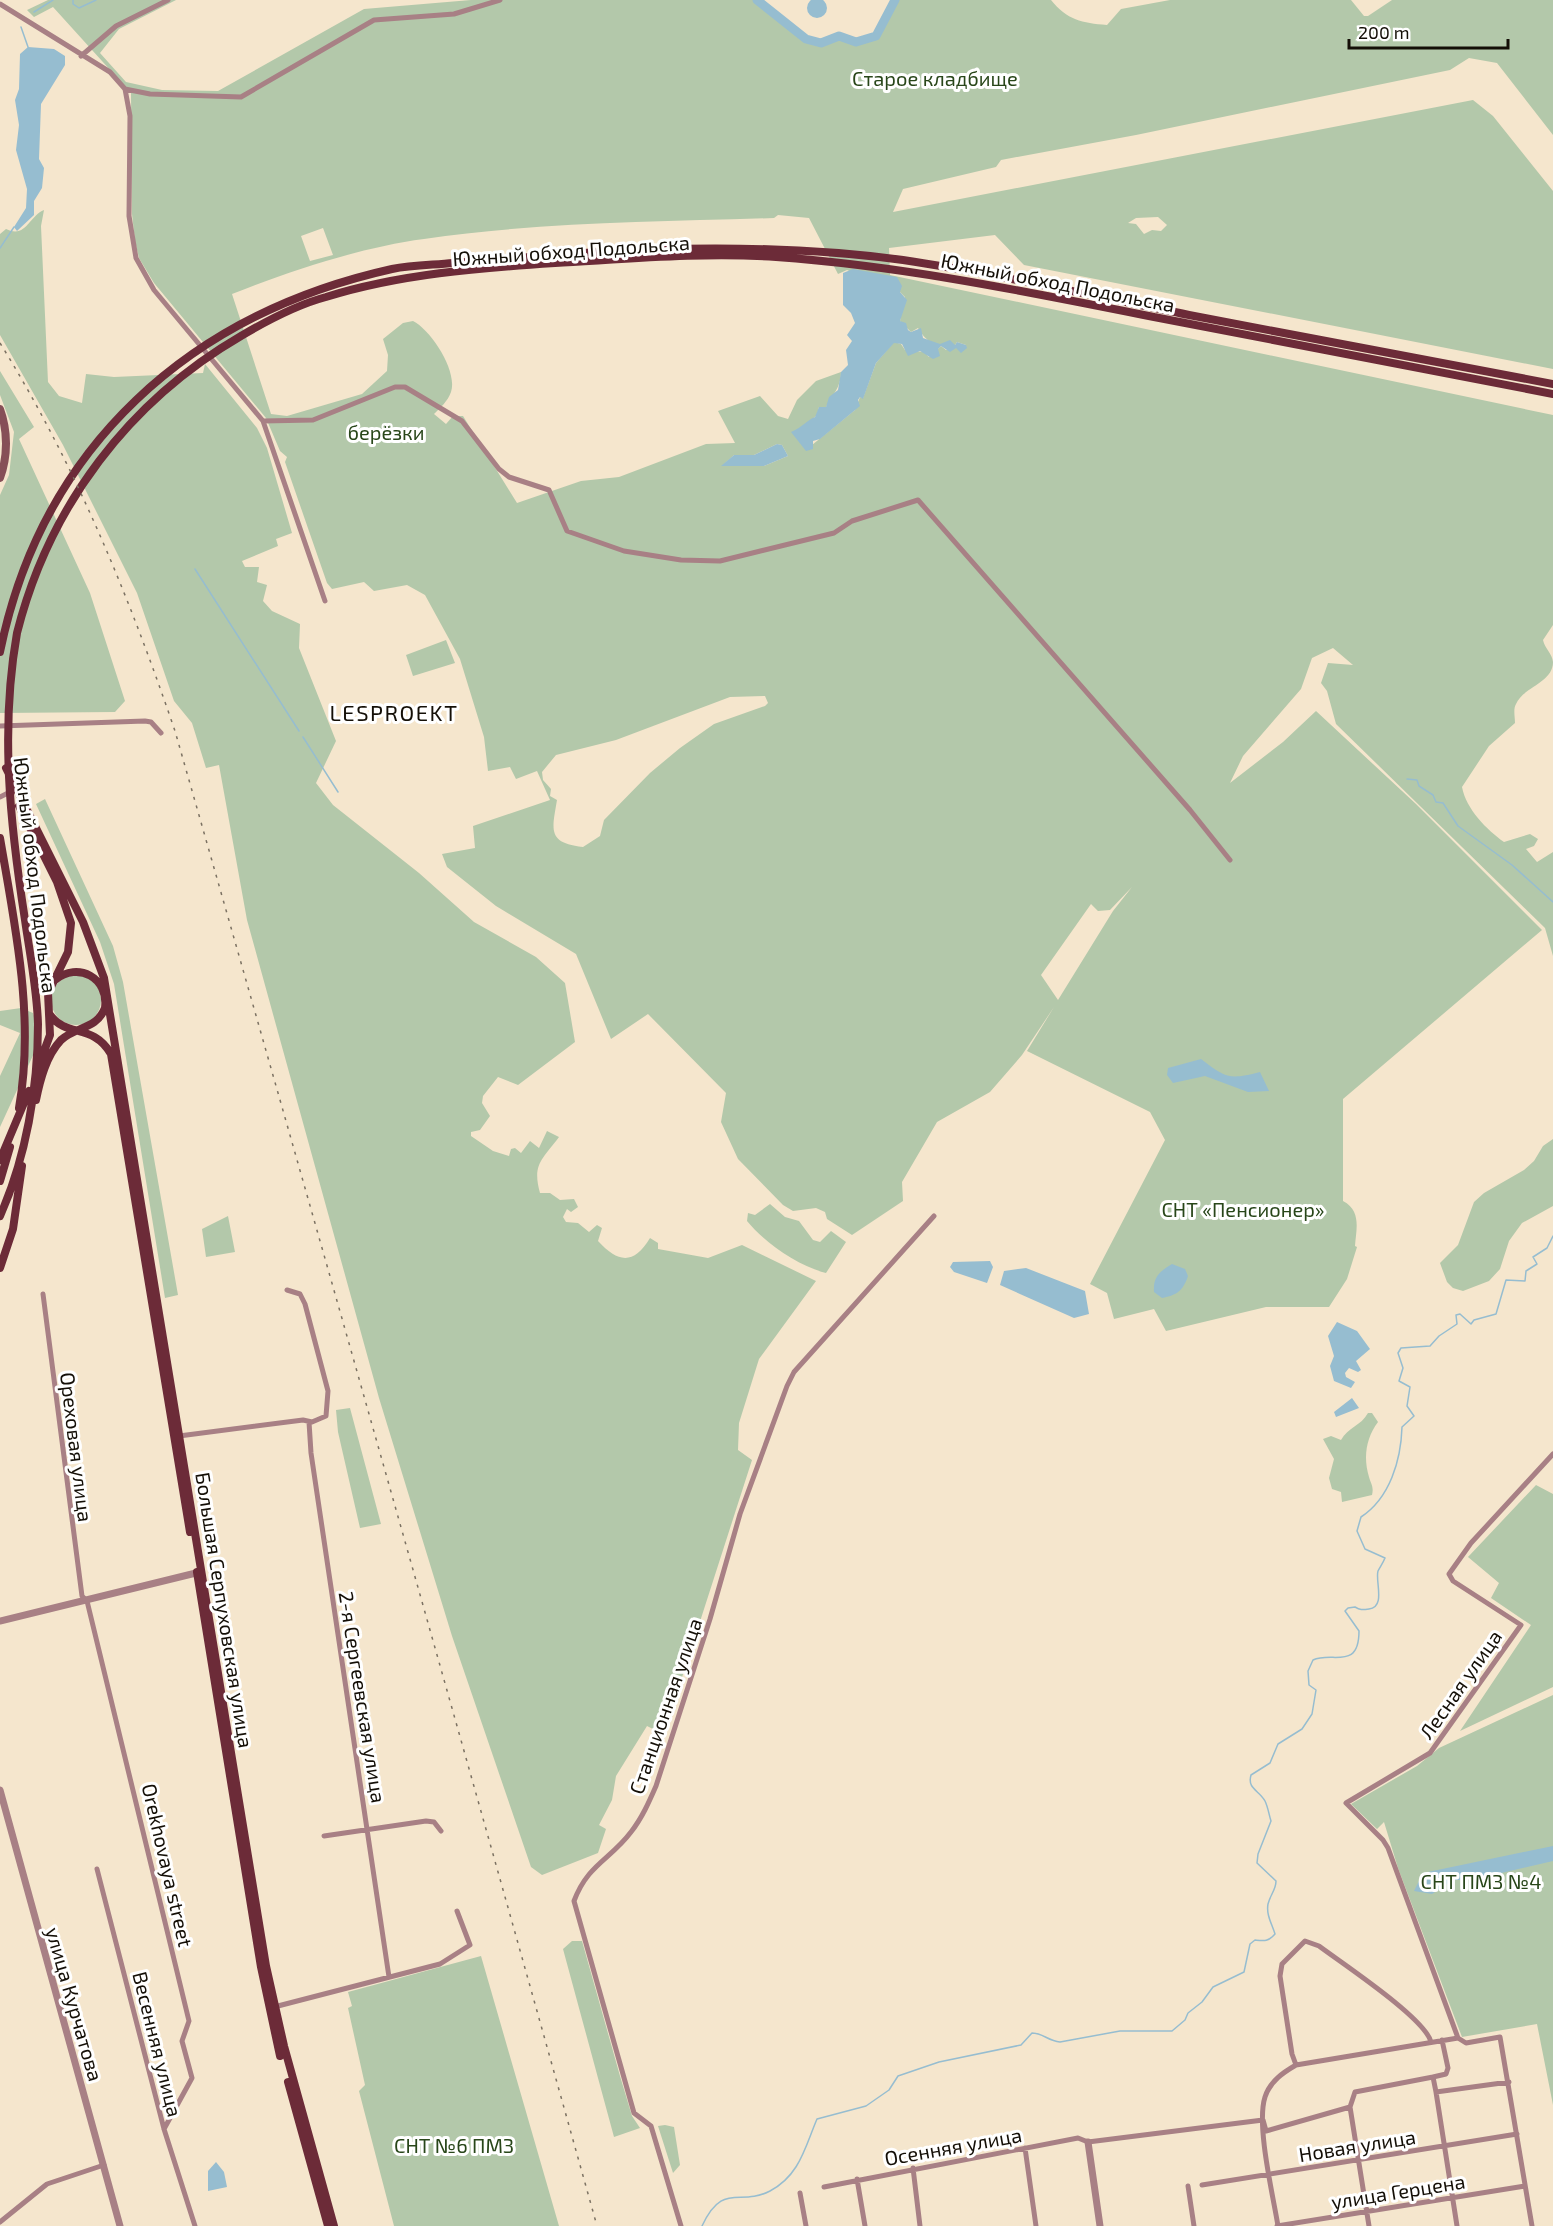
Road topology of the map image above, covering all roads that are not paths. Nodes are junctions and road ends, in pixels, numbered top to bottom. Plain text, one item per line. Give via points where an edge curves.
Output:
1 (168, 0) edge
2 (500, 0) edge
3 (0, 4) edge
4 (81, 56) junction
5 (124, 89) junction
6 (324, 292) junction
7 (1553, 384) edge
8 (1553, 394) edge
9 (0, 409) edge
10 (263, 422) junction
11 (0, 478) edge
12 (325, 601) dead end
13 (0, 652) edge
14 (0, 726) edge
15 (161, 733) dead end
16 (1, 762) edge
17 (14, 790) junction
18 (0, 797) edge
19 (0, 838) edge
20 (1230, 860) dead end
21 (54, 981) junction
22 (105, 994) junction
23 (50, 1015) junction
24 (80, 1030) junction
25 (0, 1160) edge
26 (0, 1181) edge
27 (0, 1205) edge
28 (0, 1216) edge
29 (934, 1216) dead end
30 (0, 1256) edge
31 (0, 1268) edge
32 (287, 1290) dead end
33 (43, 1294) dead end
34 (309, 1422) junction
35 (177, 1436) junction
36 (1553, 1454) edge
37 (199, 1572) junction
38 (87, 1601) junction
39 (0, 1621) edge
40 (0, 1790) edge
41 (368, 1830) junction
42 (441, 1831) dead end
43 (324, 1836) dead end
44 (97, 1869) dead end
45 (457, 1911) dead end
46 (389, 1977) junction
47 (274, 2007) junction
48 (1458, 2038) junction
49 (1442, 2040) junction
50 (1431, 2042) junction
51 (1296, 2065) junction
52 (1433, 2077) junction
53 (1509, 2082) junction
54 (1436, 2092) junction
55 (1350, 2107) junction
56 (1263, 2120) junction
57 (164, 2129) junction
58 (1517, 2134) junction
59 (1088, 2142) junction
60 (1445, 2146) junction
61 (1025, 2148) junction
62 (1359, 2160) junction
63 (104, 2165) junction
64 (913, 2168) junction
65 (1270, 2174) junction
66 (857, 2179) junction
67 (1202, 2185) dead end
68 (1188, 2186) dead end
69 (1525, 2186) junction
70 (824, 2187) dead end
71 (800, 2193) dead end
72 (1453, 2198) junction
73 (1367, 2212) junction
74 (0, 2222) edge
75 (120, 2226) edge
76 (195, 2226) edge
77 (328, 2226) edge
78 (334, 2226) edge
79 (681, 2226) edge
80 (806, 2226) edge
81 (865, 2226) edge
82 (920, 2226) edge
83 (1036, 2226) edge
84 (1100, 2226) edge
85 (1194, 2226) edge
86 (1278, 2226) edge
87 (1369, 2226) edge
88 (1458, 2226) edge
89 (1532, 2226) edge

1 - 4 street via 116,27
2 - 5 street via 454,14 374,20 241,97 150,94
3 - 4 street
4 - 5 street via 110,72
5 - 10 street via 130,116 129,216 136,258 164,304
6 - 7 main road, Южный обход Подольска via 396,268 634,249 776,248 903,261
6 - 8 main road, Южный обход Подольска via 508,266 634,258 769,257 898,269
6 - 13 main road, Южный обход Подольска via 278,305 219,335 158,380 107,430 43,525 17,589
6 - 16 main road, Южный обход Подольска via 257,326 195,365 141,411 94,465 55,529 25,602 6,691
9 - 11 main road via 6,450
10 - 12 street
10 - 20 street via 313,420 395,387 405,387 462,421 509,477 549,490 567,531 624,551 681,560 720,561 834,533 852,521 918,500
14 - 15 street via 145,721
16 - 17 main road
16 - 28 main road, Южный обход Подольска via 38,1027 30,1112 20,1158
17 - 18 street
17 - 21 main road via 67,906 71,923 70,939
17 - 22 main road, Большая Серпуховская улица via 83,922 101,968
19 - 26 main road, Южный обход Подольска via 22,979 25,1026 20,1101
21 - 22 main road via 68,972 84,972 97,980
21 - 23 main road via 47,1001
22 - 24 main road via 105,1008 98,1020
22 - 35 main road, Большая Серпуховская улица
23 - 24 main road via 66,1028
23 - 25 main road via 50,1035 38,1070
24 - 31 main road via 62,1039 40,1080 14,1229
24 - 35 main road, Большая Серпуховская улица via 106,1046 112,1062
27 - 30 main road via 10,1216
29 - 79 street, Станционная улица via 794,1372 740,1514 656,1786 630,1834 586,1875 574,1901 634,2114 651,2126
32 - 34 street via 302,1298 328,1391 326,1416
33 - 38 street, Ореховая улица via 82,1596
34 - 35 street
34 - 41 street, 2-я Сергеевская улица
35 - 37 main road, Большая Серпуховская улица
36 - 48 street, Лесная улица via 1471,1543 1449,1574 1453,1581 1521,1625 1430,1753 1346,1803 1388,1848
37 - 38 street
37 - 47 main road, Большая Серпуховская улица
37 - 77 main road, Большая Серпуховская улица via 268,2008
38 - 39 street
38 - 57 street, Orekhovaya street via 189,2021 182,2041 192,2078
40 - 63 street, улица Курчатова
41 - 42 street via 426,1821 434,1822
41 - 43 street
41 - 46 street, 2-я Сергеевская улица
44 - 57 street, Весенняя улица
45 - 46 street via 470,1945 440,1964
46 - 47 street
47 - 78 main road, Большая Серпуховская улица
48 - 49 street
48 - 53 street via 1466,2043 1500,2037
49 - 50 street
49 - 52 street via 1448,2068 1446,2074
50 - 51 street
50 - 51 street via 1429,2033 1409,2014 1319,1946 1305,1941 1282,1964 1280,1976
51 - 56 street via 1278,2076 1265,2096
52 - 54 street
52 - 55 street via 1354,2092
53 - 54 street
53 - 58 street
54 - 60 street
55 - 56 street via 1266,2131
55 - 62 street
56 - 59 street, Осенняя улица
56 - 65 street
57 - 76 street, Весенняя улица
58 - 60 street, Новая улица
58 - 69 street
59 - 61 street, Осенняя улица via 1078,2138
59 - 84 street
60 - 62 street, Новая улица
60 - 72 street
61 - 64 street, Осенняя улица
61 - 83 street
62 - 65 street, Новая улица
62 - 73 street
63 - 74 street via 47,2184
63 - 75 street, улица Курчатова
64 - 66 street, Осенняя улица
64 - 82 street
65 - 67 street, Новая улица
65 - 86 street
66 - 70 street, Осенняя улица
66 - 81 street
68 - 85 street
69 - 72 street, улица Герцена
69 - 89 street
71 - 80 street
72 - 73 street, улица Герцена
72 - 88 street
73 - 86 street, улица Герцена
73 - 87 street

